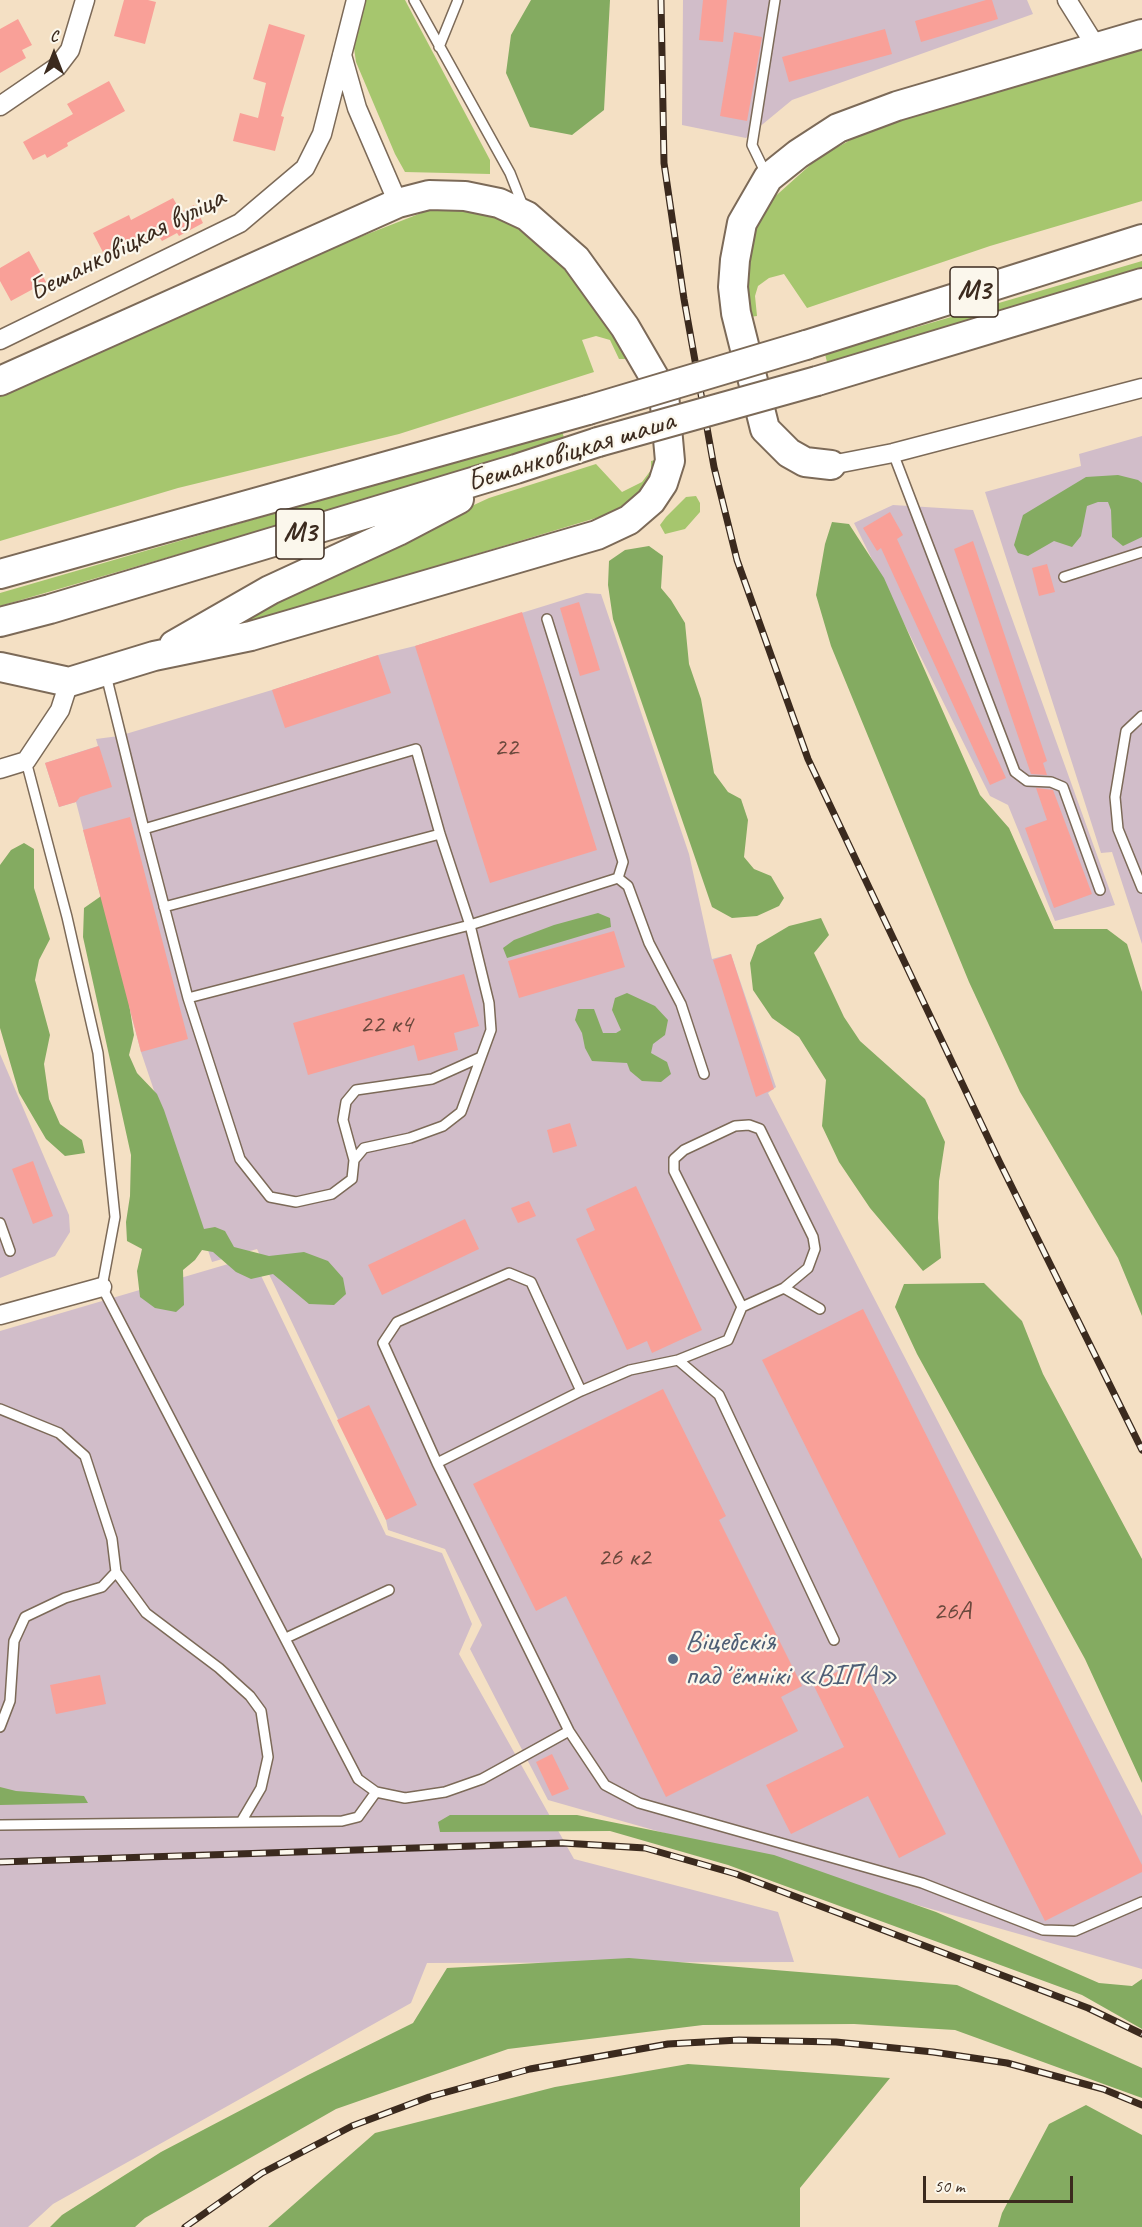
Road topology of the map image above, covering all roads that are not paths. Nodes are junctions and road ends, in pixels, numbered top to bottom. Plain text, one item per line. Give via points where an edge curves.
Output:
1 (85, 0) edge
2 (356, 0) edge
3 (414, 0) edge
4 (459, 0) edge
5 (776, 0) edge
6 (1067, 0) edge
7 (1142, 34) edge
8 (439, 47) junction
9 (1097, 48) junction
10 (342, 53) junction
11 (0, 106) edge
12 (768, 178) junction
13 (398, 203) junction
14 (527, 216) junction
15 (1142, 239) edge
16 (1142, 283) edge
17 (0, 340) edge
18 (0, 381) edge
19 (1142, 388) edge
20 (893, 453) junction
21 (831, 465) joint
22 (516, 469) junction
23 (1142, 552) edge
24 (62, 556) junction
25 (0, 560) edge
26 (0, 574) edge
27 (1064, 577) dead end
28 (238, 606) junction
29 (547, 619) dead end
30 (0, 622) edge
31 (251, 636) junction
32 (154, 656) junction
33 (0, 667) edge
34 (105, 673) junction
35 (69, 682) junction
36 (1142, 716) edge
37 (26, 761) junction
38 (0, 769) edge
39 (144, 829) junction
40 (440, 834) junction
41 (618, 878) junction
42 (1142, 888) edge
43 (1100, 890) dead end
44 (164, 907) junction
45 (470, 925) junction
46 (188, 998) junction
47 (482, 1057) junction
48 (704, 1074) dead end
49 (354, 1160) junction
50 (0, 1223) edge
51 (10, 1251) dead end
52 (102, 1287) junction
53 (784, 1288) junction
54 (742, 1307) junction
55 (820, 1309) dead end
56 (0, 1315) edge
57 (678, 1360) junction
58 (581, 1391) junction
59 (0, 1409) edge
60 (436, 1463) junction
61 (116, 1572) junction
62 (389, 1590) dead end
63 (286, 1638) junction
64 (834, 1640) dead end
65 (0, 1727) edge
66 (568, 1731) junction
67 (376, 1792) junction
68 (241, 1822) junction
69 (0, 1825) edge
70 (1142, 1902) edge

1 - 11 street via 70,50 57,67
2 - 10 street, Бешанковіцкая вуліца
3 - 8 lane
4 - 8 lane
5 - 12 lane via 752,145
6 - 9 street
7 - 9 main road
8 - 14 lane via 510,173
9 - 12 main road via 897,106 838,128
10 - 13 street via 357,108
10 - 17 street, Бешанковіцкая вуліца via 322,134 305,168 248,217
12 - 21 main road via 742,223 733,287 736,314 765,429 789,453 806,462
13 - 14 main road via 429,195 465,196 499,203
13 - 18 main road
14 - 31 main road via 576,259 625,327 664,394 670,461 663,483 651,501 629,520 597,535
15 - 24 main road, Бешанковіцкая шаша / М3, bridge via 588,410
16 - 22 main road, Бешанковіцкая шаша / М3, bridge
19 - 20 street
20 - 21 street
20 - 43 lane via 1015,772 1027,781 1063,787
22 - 28 main road via 398,531
22 - 30 main road, Бешанковіцкая шаша / М3
23 - 27 lane
24 - 25 main road
24 - 26 main road, Бешанковіцкая шаша / М3
28 - 31 main road via 238,630
28 - 32 main road
29 - 41 lane via 623,862
31 - 32 main road
32 - 34 main road
33 - 35 main road
34 - 35 main road
34 - 39 lane
35 - 37 street via 60,710
36 - 42 lane via 1126,731 1114,797 1118,829
37 - 38 street
37 - 52 lane via 68,917 98,1053 115,1217
39 - 40 lane via 416,748
39 - 44 lane
40 - 44 lane
40 - 45 lane
41 - 45 lane
41 - 48 lane via 628,886 649,943 681,1004
44 - 46 lane
45 - 46 lane
45 - 47 lane via 489,1003 491,1030
46 - 49 lane via 240,1159 270,1197 296,1202 332,1194 352,1179
47 - 49 lane via 461,1113 443,1126 410,1138 364,1148
47 - 49 lane via 432,1079 356,1090 346,1102 344,1120
50 - 51 lane
52 - 56 street
52 - 63 lane
53 - 54 lane
53 - 54 lane via 808,1268 815,1249 813,1237 760,1129 735,1126 684,1150 674,1159 674,1171
53 - 55 lane
54 - 57 lane via 728,1340
57 - 58 lane via 630,1370
57 - 64 lane via 719,1395
58 - 60 lane
58 - 60 lane via 531,1282 509,1273 397,1322 383,1343
59 - 61 lane via 59,1433 85,1456 112,1539
60 - 66 lane
61 - 65 lane via 102,1587 65,1598 25,1617 14,1641 10,1701
61 - 68 lane via 146,1613 219,1668 261,1711 268,1757 261,1788
62 - 63 lane
63 - 67 lane via 358,1779
66 - 67 lane via 482,1779 445,1792 405,1798
66 - 70 lane via 605,1785 639,1803 922,1883 1042,1930 1075,1931
67 - 68 lane via 358,1817 342,1821
68 - 69 lane

